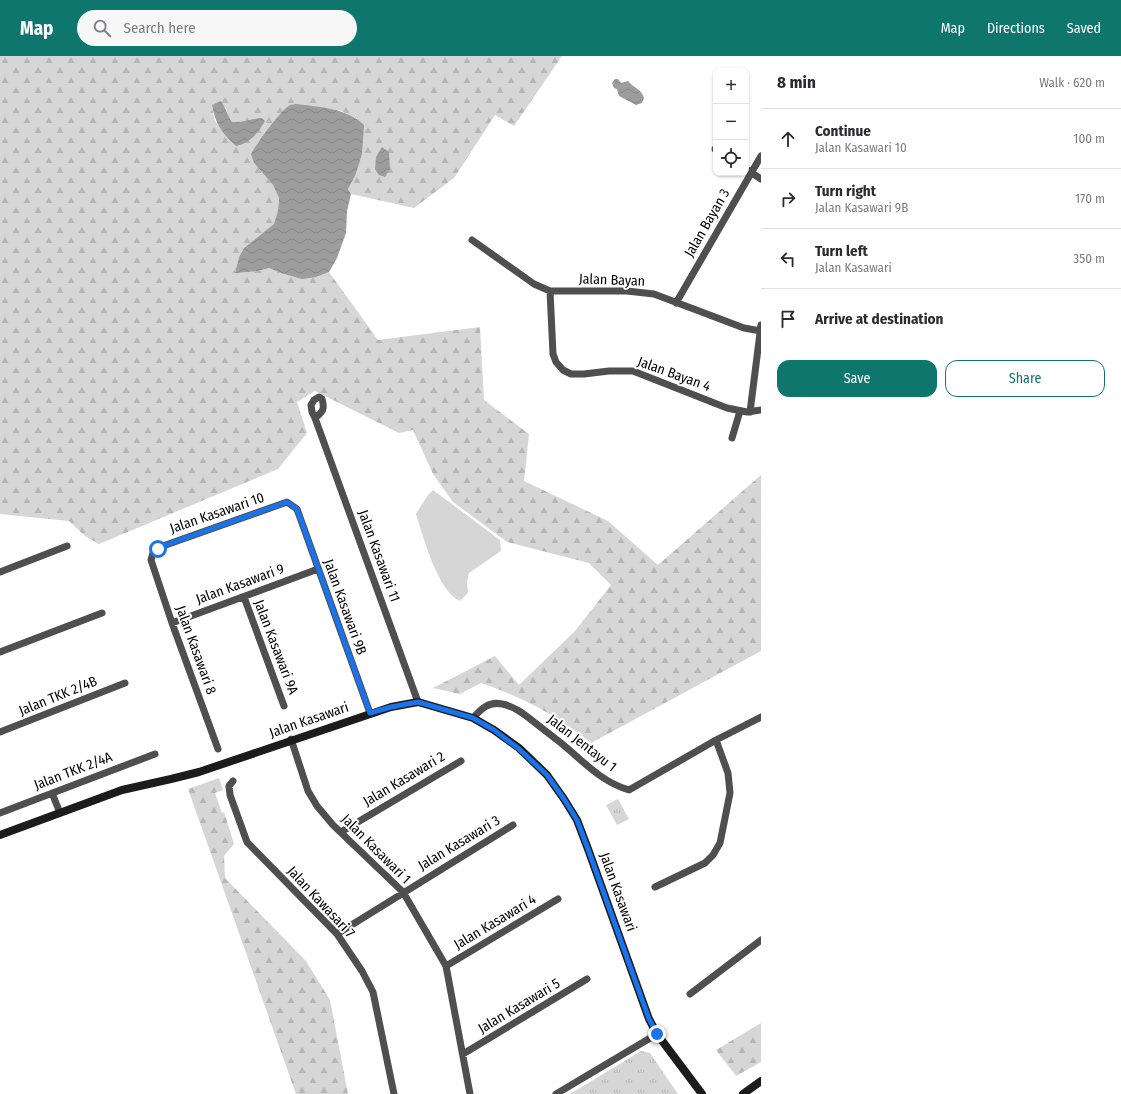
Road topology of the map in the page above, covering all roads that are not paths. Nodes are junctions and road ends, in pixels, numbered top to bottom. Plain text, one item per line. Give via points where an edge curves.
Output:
1 (761, 156) edge
2 (749, 170) edge
3 (749, 172) edge
4 (745, 176) edge
5 (761, 179) edge
6 (472, 240) dead end
7 (550, 291) junction
8 (676, 303) junction
9 (760, 329) edge
10 (761, 410) edge
11 (740, 411) junction
12 (750, 412) junction
13 (316, 418) dead end
14 (732, 438) dead end
15 (297, 509) joint
16 (67, 546) dead end
17 (151, 560) joint
18 (318, 569) junction
19 (0, 572) edge
20 (244, 597) junction
21 (102, 613) dead end
22 (172, 623) junction
23 (0, 652) edge
24 (125, 683) dead end
25 (418, 702) junction
26 (284, 706) dead end
27 (370, 713) junction
28 (761, 717) edge
29 (473, 718) junction
30 (0, 732) edge
31 (291, 739) junction
32 (716, 740) junction
33 (218, 749) dead end
34 (154, 754) dead end
35 (461, 761) dead end
36 (233, 781) dead end
37 (52, 793) junction
38 (0, 813) edge
39 (60, 813) junction
40 (513, 825) dead end
41 (341, 832) junction
42 (0, 835) edge
43 (655, 888) dead end
44 (403, 892) junction
45 (558, 899) dead end
46 (337, 934) junction
47 (761, 940) edge
48 (446, 966) junction
49 (587, 979) dead end
50 (690, 994) dead end
51 (657, 1034) junction
52 (463, 1054) junction
53 (761, 1081) edge
54 (394, 1094) edge
55 (470, 1094) edge
56 (556, 1094) edge
57 (702, 1094) edge
58 (743, 1094) edge

1 - 2 street, Jalan Bayan 3
3 - 5 street
4 - 8 street, Jalan Bayan 3
6 - 7 street, Jalan Bayan via 534,284
7 - 8 street, Jalan Bayan via 641,292
7 - 11 street, Jalan Bayan 4 via 554,354 556,362 563,370 571,374 609,370 633,371
8 - 9 street, Jalan Bayan via 744,328
9 - 12 street
10 - 12 street, Jalan Bayan 4
11 - 12 street, Jalan Bayan 4
11 - 14 street
13 - 25 street, Jalan Kasawari 11
15 - 17 street, Jalan Kasawari 10 via 287,502 163,546 153,553
15 - 18 street, Jalan Kasawari 9B
16 - 19 street
17 - 22 street, Jalan Kasawari 8
18 - 20 street, Jalan Kasawari 9
18 - 27 street, Jalan Kasawari 9B
20 - 22 street, Jalan Kasawari 9
20 - 26 street, Jalan Kasawari 9A
21 - 23 street
22 - 33 street, Jalan Kasawari 8
24 - 30 street, Jalan TKK 2/4B
25 - 27 street, Jalan Kasawari
25 - 29 street, Jalan Kasawari
27 - 31 street, Jalan Kasawari
28 - 32 street, Jalan Jentayu 1
29 - 32 street, Jalan Jentayu 1 via 482,708 502,704 521,713 601,777 629,790
29 - 51 street, Jalan Kasawari via 518,748 547,775 577,820 649,1019
31 - 39 street, Jalan Kasawari via 199,772 122,790
31 - 41 street, Jalan Kasawari 1 via 308,791 317,806
32 - 43 street via 728,773 730,793 720,843 705,863
34 - 37 street, Jalan TKK 2/4A
35 - 41 street, Jalan Kasawari 2
36 - 46 street, Jalan Kawasari 7 via 229,786 230,795 247,842
37 - 38 street, Jalan TKK 2/4A
37 - 39 street
39 - 42 street, Jalan Kasawari
40 - 44 street, Jalan Kasawari 3
41 - 44 street, Jalan Kasawari 1
44 - 46 street, Jalan Kasawari 3
44 - 48 street, Jalan Kasawari 1
45 - 48 street, Jalan Kasawari 4
46 - 54 street, Jalan Kawasari 7 via 373,992
47 - 50 street
48 - 52 street, Jalan Kasawari 1
49 - 52 street, Jalan Kasawari 5
51 - 56 street
51 - 57 street, Jalan Kasawari
52 - 55 street, Jalan Kasawari 1
53 - 58 street

